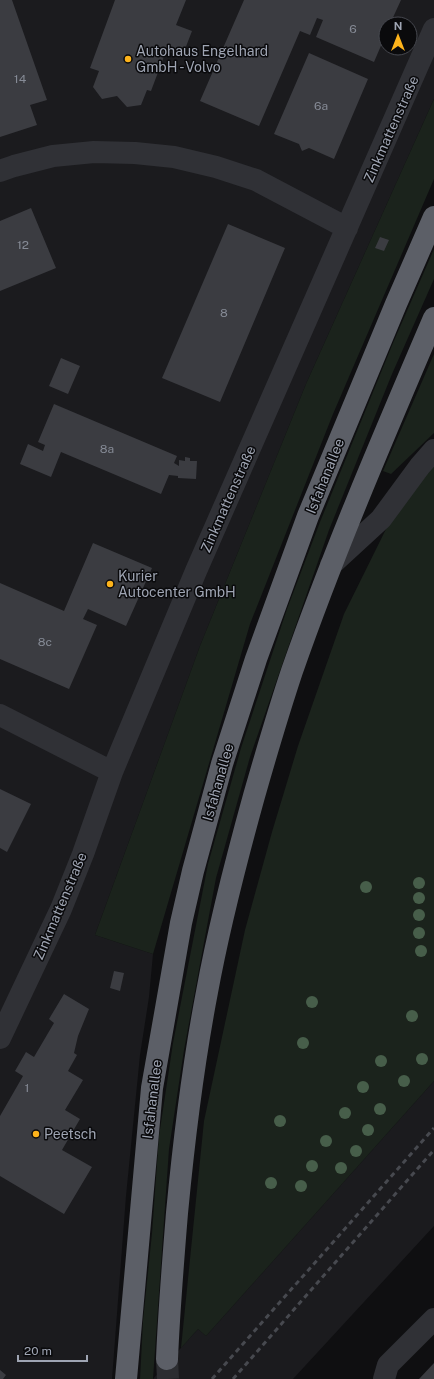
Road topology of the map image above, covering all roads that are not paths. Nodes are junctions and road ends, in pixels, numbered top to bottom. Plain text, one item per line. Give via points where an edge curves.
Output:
1 (434, 29) edge
2 (0, 171) edge
3 (434, 217) edge
4 (347, 228) junction
5 (434, 318) edge
6 (434, 450) edge
7 (331, 565) junction
8 (0, 715) edge
9 (112, 772) junction
10 (0, 1038) edge
11 (434, 1319) edge
12 (167, 1359) tunnel mouth
13 (126, 1379) edge
14 (384, 1379) edge

1 - 4 street, Zinkmattenstraße
2 - 4 street via 53,156 94,152 135,153 174,158 256,180
3 - 13 highway, Isfahanallee via 308,516 222,764 193,871 181,923 152,1088
4 - 9 street, Zinkmattenstraße via 196,571
5 - 7 highway
6 - 7 street via 381,519
7 - 12 highway via 274,728 237,857 206,994 184,1138 169,1306
8 - 9 street
9 - 10 street, Zinkmattenstraße via 61,909
11 - 14 street via 388,1365

